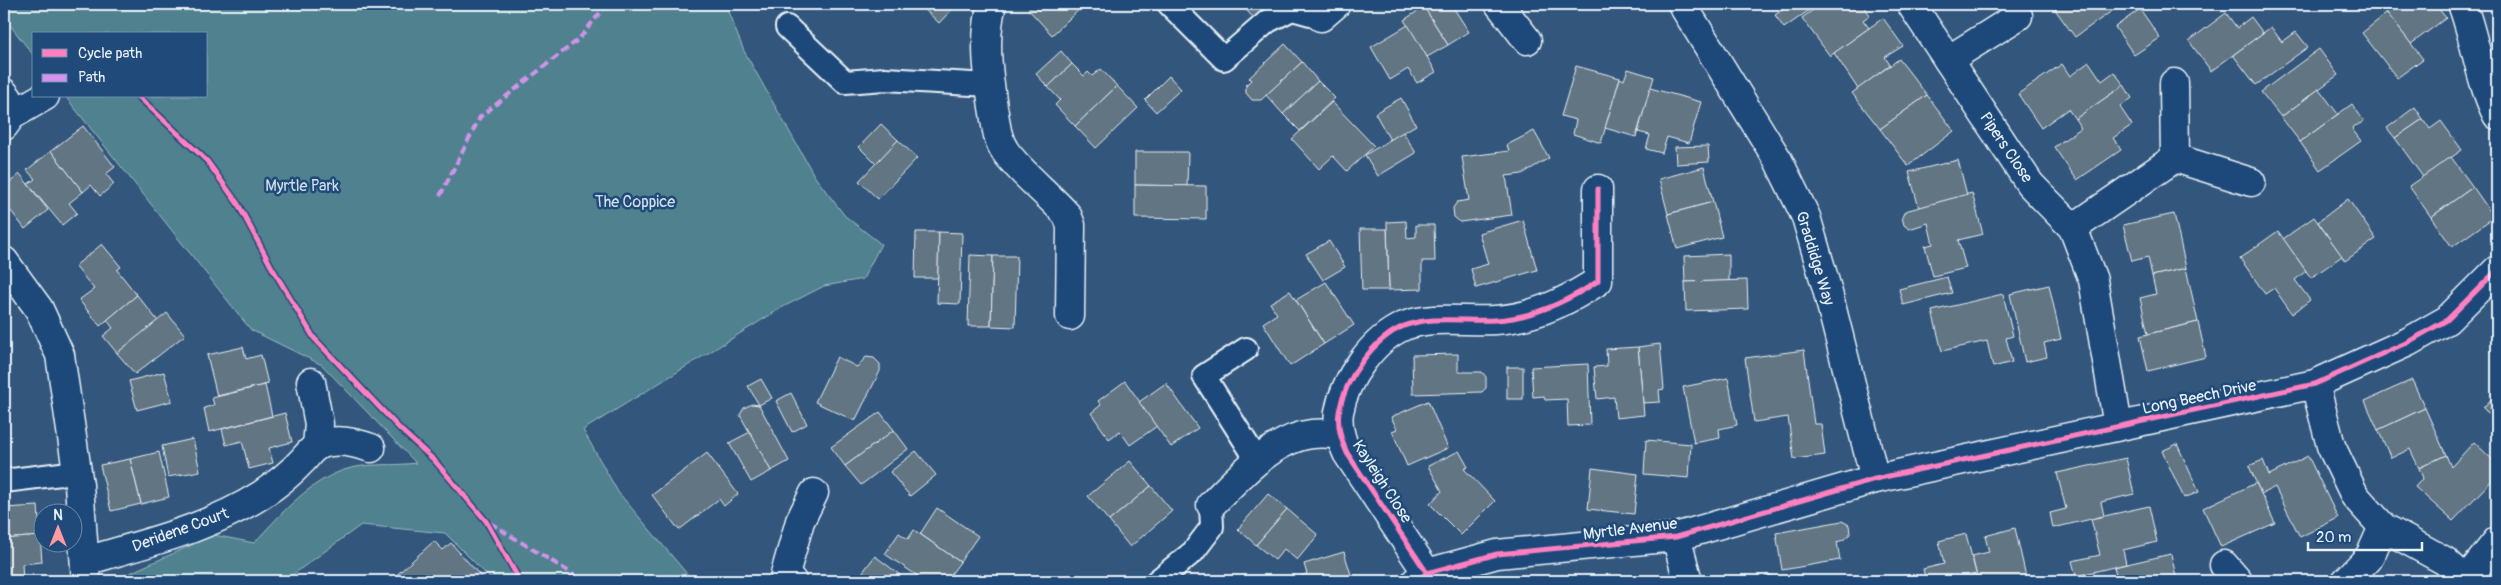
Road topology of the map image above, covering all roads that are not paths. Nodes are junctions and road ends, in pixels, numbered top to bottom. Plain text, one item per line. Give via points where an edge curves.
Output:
1 (992, 4) edge
2 (1170, 4) edge
3 (1499, 4) edge
4 (1682, 4) edge
5 (1911, 4) edge
6 (2462, 4) edge
7 (1329, 10) edge
8 (2018, 16) dead end
9 (787, 26) dead end
10 (1527, 40) dead end
11 (1948, 60) junction
12 (2174, 83) dead end
13 (989, 85) junction
14 (40, 98) edge
15 (7, 111) edge
16 (2497, 115) edge
17 (2175, 158) junction
18 (2251, 182) dead end
19 (1598, 189) dead end
20 (2073, 228) junction
21 (4, 261) edge
22 (2497, 270) edge
23 (1070, 316) dead end
24 (1246, 349) dead end
25 (310, 382) dead end
26 (2315, 384) junction
27 (2118, 426) junction
28 (1339, 434) junction
29 (317, 446) junction
30 (371, 448) dead end
31 (1257, 460) junction
32 (78, 472) junction
33 (1875, 479) junction
34 (4, 481) edge
35 (814, 493) dead end
36 (1211, 505) joint
37 (2383, 527) junction
38 (1676, 537) junction
39 (2497, 541) edge
40 (86, 571) edge
41 (1421, 577) edge
42 (781, 579) edge
43 (2466, 580) edge
44 (1157, 581) edge
45 (1688, 581) edge
46 (2346, 581) edge

1 - 13 street via 987,23
2 - 7 lane via 1224,59 1268,21 1292,9
3 - 10 street
4 - 33 street, Graddidge Way via 1778,160 1806,216
5 - 11 street, Pipers Close
6 - 16 street via 2483,84
8 - 11 street
9 - 13 lane via 845,82 885,79
11 - 20 street, Pipers Close via 2030,184
12 - 17 street
13 - 23 street via 998,138 1006,152 1067,215 1071,225
14 - 15 street
17 - 18 street
17 - 20 street
19 - 28 street, Kayleigh Close via 1598,281 1558,304 1518,316 1496,320 1432,320 1404,326 1379,342 1363,359 1339,412
20 - 27 street, Pipers Close via 2092,280
21 - 32 street, Deridene Court via 39,309 60,355
22 - 26 street, Long Beech Drive via 2447,320 2408,342
24 - 31 lane via 1204,376
25 - 29 street via 319,424
26 - 27 street, Long Beech Drive
26 - 37 street via 2331,446 2355,496
27 - 33 street, Long Beech Drive
28 - 31 street via 1310,434
28 - 41 street, Kayleigh Close via 1347,453
29 - 30 street via 334,441 353,442
29 - 40 street, Deridene Court via 260,496 222,516
31 - 36 street
32 - 34 lane
32 - 40 street, Deridene Court
33 - 38 street, Myrtle Avenue
35 - 42 street via 800,521
36 - 44 lane via 1212,527 1193,552
37 - 43 street via 2445,561
37 - 46 street via 2370,556
38 - 41 street, Myrtle Avenue via 1497,554
38 - 45 street
39 - 43 street

